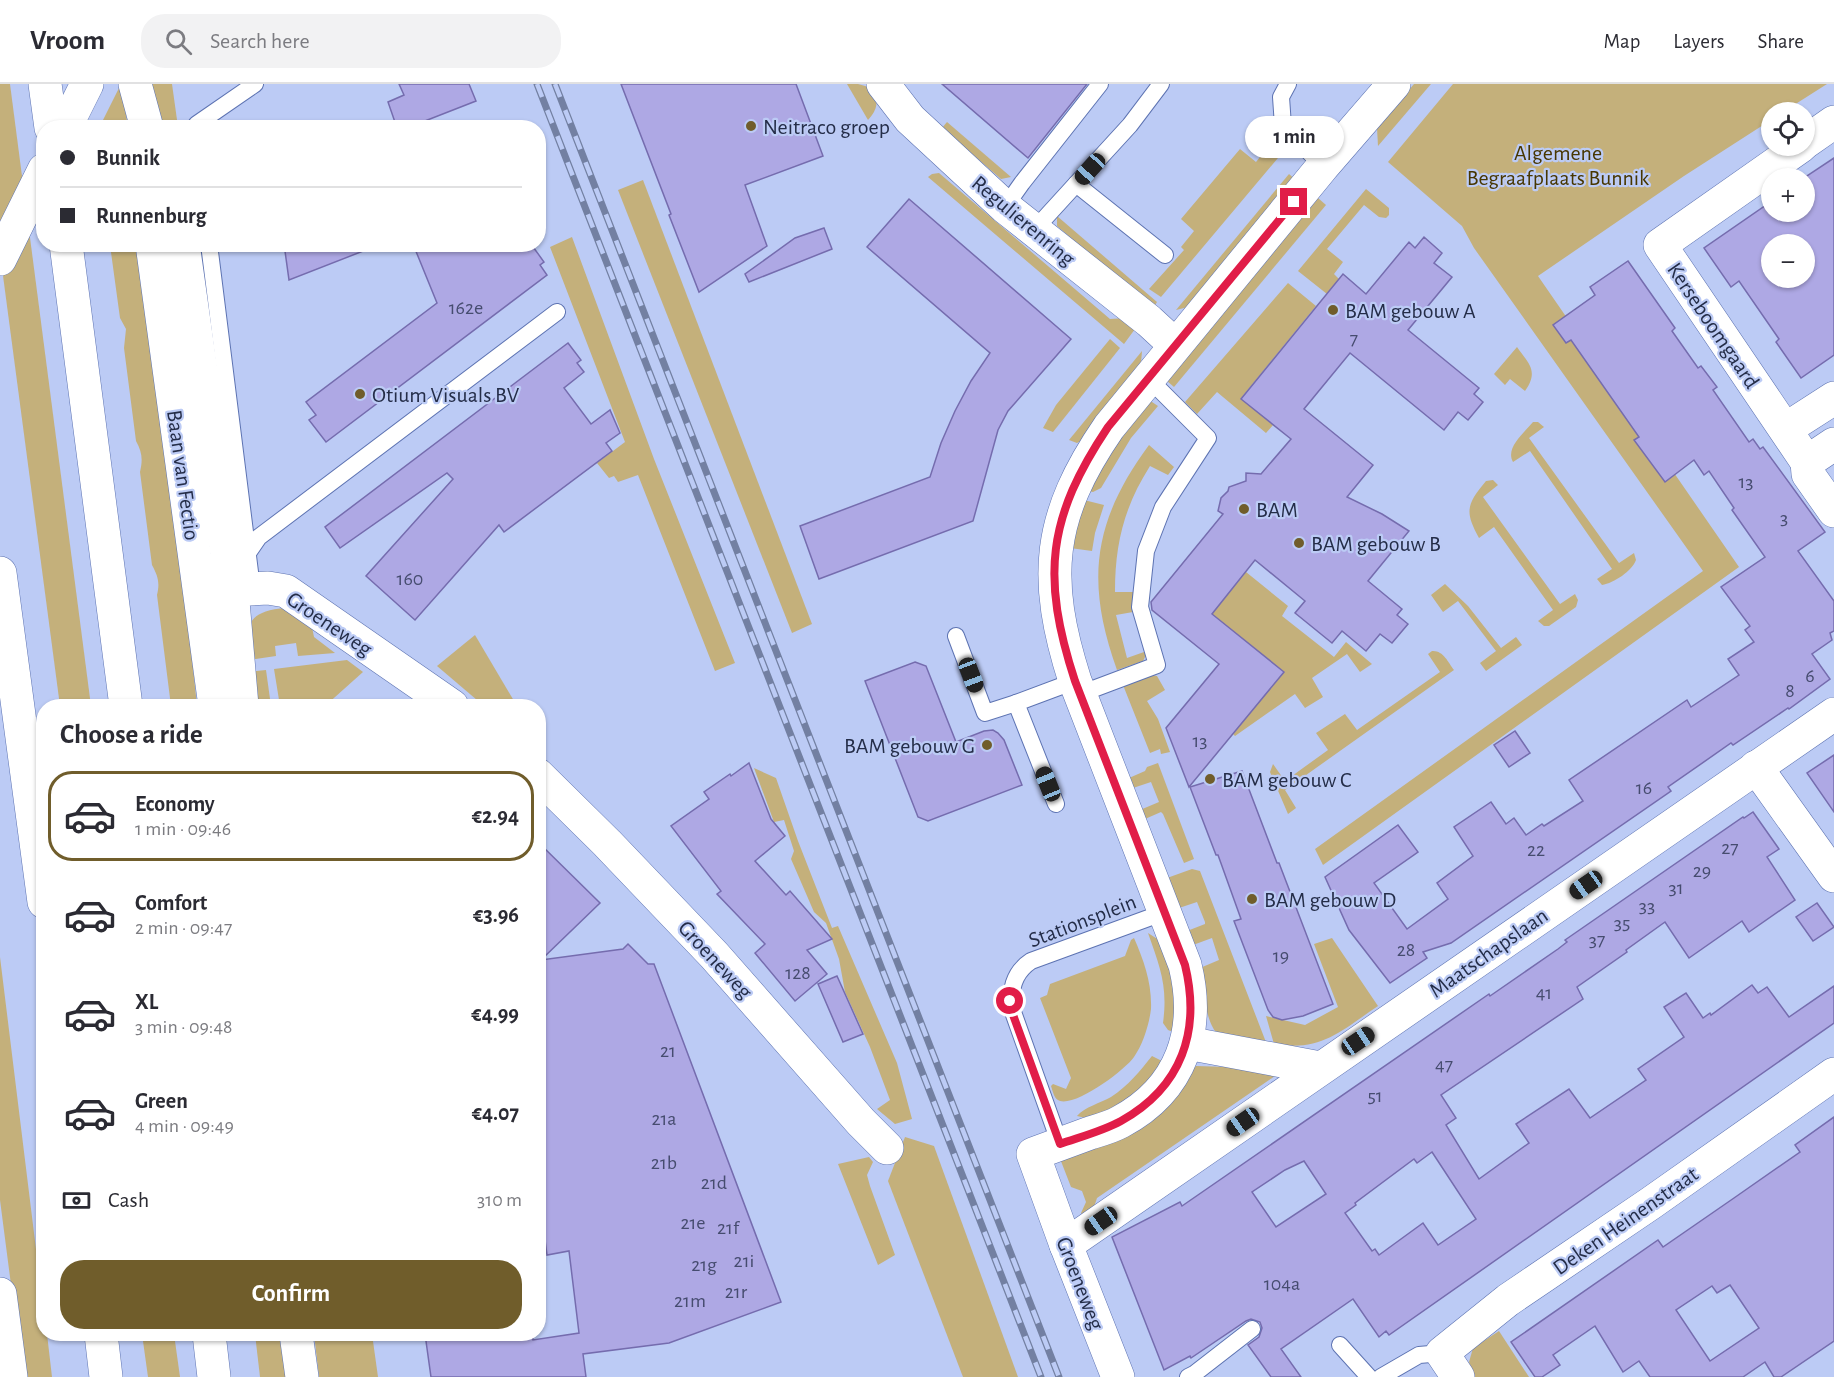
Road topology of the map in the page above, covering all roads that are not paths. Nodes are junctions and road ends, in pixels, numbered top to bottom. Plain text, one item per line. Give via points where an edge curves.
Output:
1 (45, 84) edge
2 (87, 84) edge
3 (135, 84) edge
4 (255, 84) edge
5 (884, 84) edge
6 (1100, 84) edge
7 (1161, 84) edge
8 (1288, 84) edge
9 (1395, 84) edge
10 (50, 120) edge
11 (69, 120) edge
12 (137, 120) edge
13 (145, 120) edge
14 (203, 120) edge
15 (1834, 122) edge
16 (1815, 135) edge
17 (1786, 156) edge
18 (1323, 166) junction
19 (1076, 184) junction
20 (36, 186) edge
21 (1005, 207) junction
22 (1034, 230) junction
23 (67, 252) edge
24 (153, 252) edge
25 (184, 252) edge
26 (210, 252) edge
27 (1165, 255) dead end
28 (0, 259) edge
29 (557, 312) dead end
30 (1175, 345) junction
31 (1148, 378) junction
32 (1834, 398) edge
33 (1786, 429) junction
34 (1821, 453) edge
35 (1834, 511) edge
36 (248, 553) junction
37 (198, 570) junction
38 (0, 573) edge
39 (242, 589) junction
40 (956, 636) dead end
41 (1078, 688) junction
42 (125, 699) edge
43 (214, 699) edge
44 (242, 699) edge
45 (442, 699) edge
46 (1016, 703) junction
47 (1834, 714) edge
48 (1756, 767) junction
49 (546, 783) edge
50 (1056, 804) dead end
51 (36, 842) edge
52 (1834, 876) edge
53 (1165, 912) junction
54 (1186, 1043) junction
55 (1320, 1068) junction
56 (1834, 1074) edge
57 (887, 1148) dead end
58 (1047, 1149) junction
59 (1066, 1245) junction
60 (0, 1294) edge
61 (1252, 1329) dead end
62 (101, 1341) edge
63 (210, 1341) edge
64 (297, 1341) edge
65 (1340, 1345) dead end
66 (1450, 1365) edge
67 (11, 1377) edge
68 (106, 1377) edge
69 (214, 1377) edge
70 (302, 1377) edge
71 (1118, 1377) edge
72 (1188, 1377) edge
73 (1369, 1377) edge
74 (1381, 1377) edge

1 - 10 main road
2 - 11 main road
3 - 12 main road
3 - 13 main road
4 - 14 lane
5 - 21 main road, Regulierenring via 910,119
6 - 21 lane
7 - 19 lane
8 - 18 lane via 1281,97 1283,126
9 - 18 main road
15 - 16 main road, Kerseboomgaard
17 - 33 main road, Kerseboomgaard via 1660,245
18 - 30 main road
19 - 22 lane
19 - 27 lane
20 - 28 main road
21 - 22 main road, Regulierenring
22 - 30 main road, Regulierenring
23 - 42 main road
24 - 37 main road, Baan van Fectio
25 - 39 main road, Baan van Fectio
26 - 36 lane
29 - 36 lane via 259,537
30 - 31 main road
31 - 41 main road via 1092,451 1060,524 1055,549 1057,612
31 - 41 lane via 1208,438 1163,507 1146,551 1140,607 1157,665
32 - 33 main road
33 - 34 main road, Kerseboomgaard
34 - 35 main road, Kerseboomgaard via 1808,474
36 - 39 lane
37 - 39 main road, Groeneweg
37 - 43 main road, Baan van Fectio
38 - 51 main road
39 - 44 main road, Baan van Fectio
39 - 45 main road, Groeneweg via 286,591
40 - 46 lane via 985,713
41 - 46 lane
41 - 53 main road
46 - 50 lane
47 - 48 main road, Maatschapslaan
48 - 52 main road
48 - 55 main road, Maatschapslaan
49 - 57 main road, Groeneweg via 714,955
53 - 54 main road via 1190,985
53 - 58 lane, Stationsplein via 1031,962 1017,974 1010,1001
54 - 55 main road
54 - 58 main road via 1175,1072 1150,1101 1118,1123
55 - 59 main road, Maatschapslaan
56 - 66 main road, Deken Heinenstraat via 1508,1300
58 - 59 main road, Groeneweg
59 - 71 main road, Groeneweg
60 - 67 main road
61 - 72 lane
62 - 68 main road
63 - 69 main road
64 - 70 main road
65 - 73 lane
66 - 74 lane via 1419,1355

